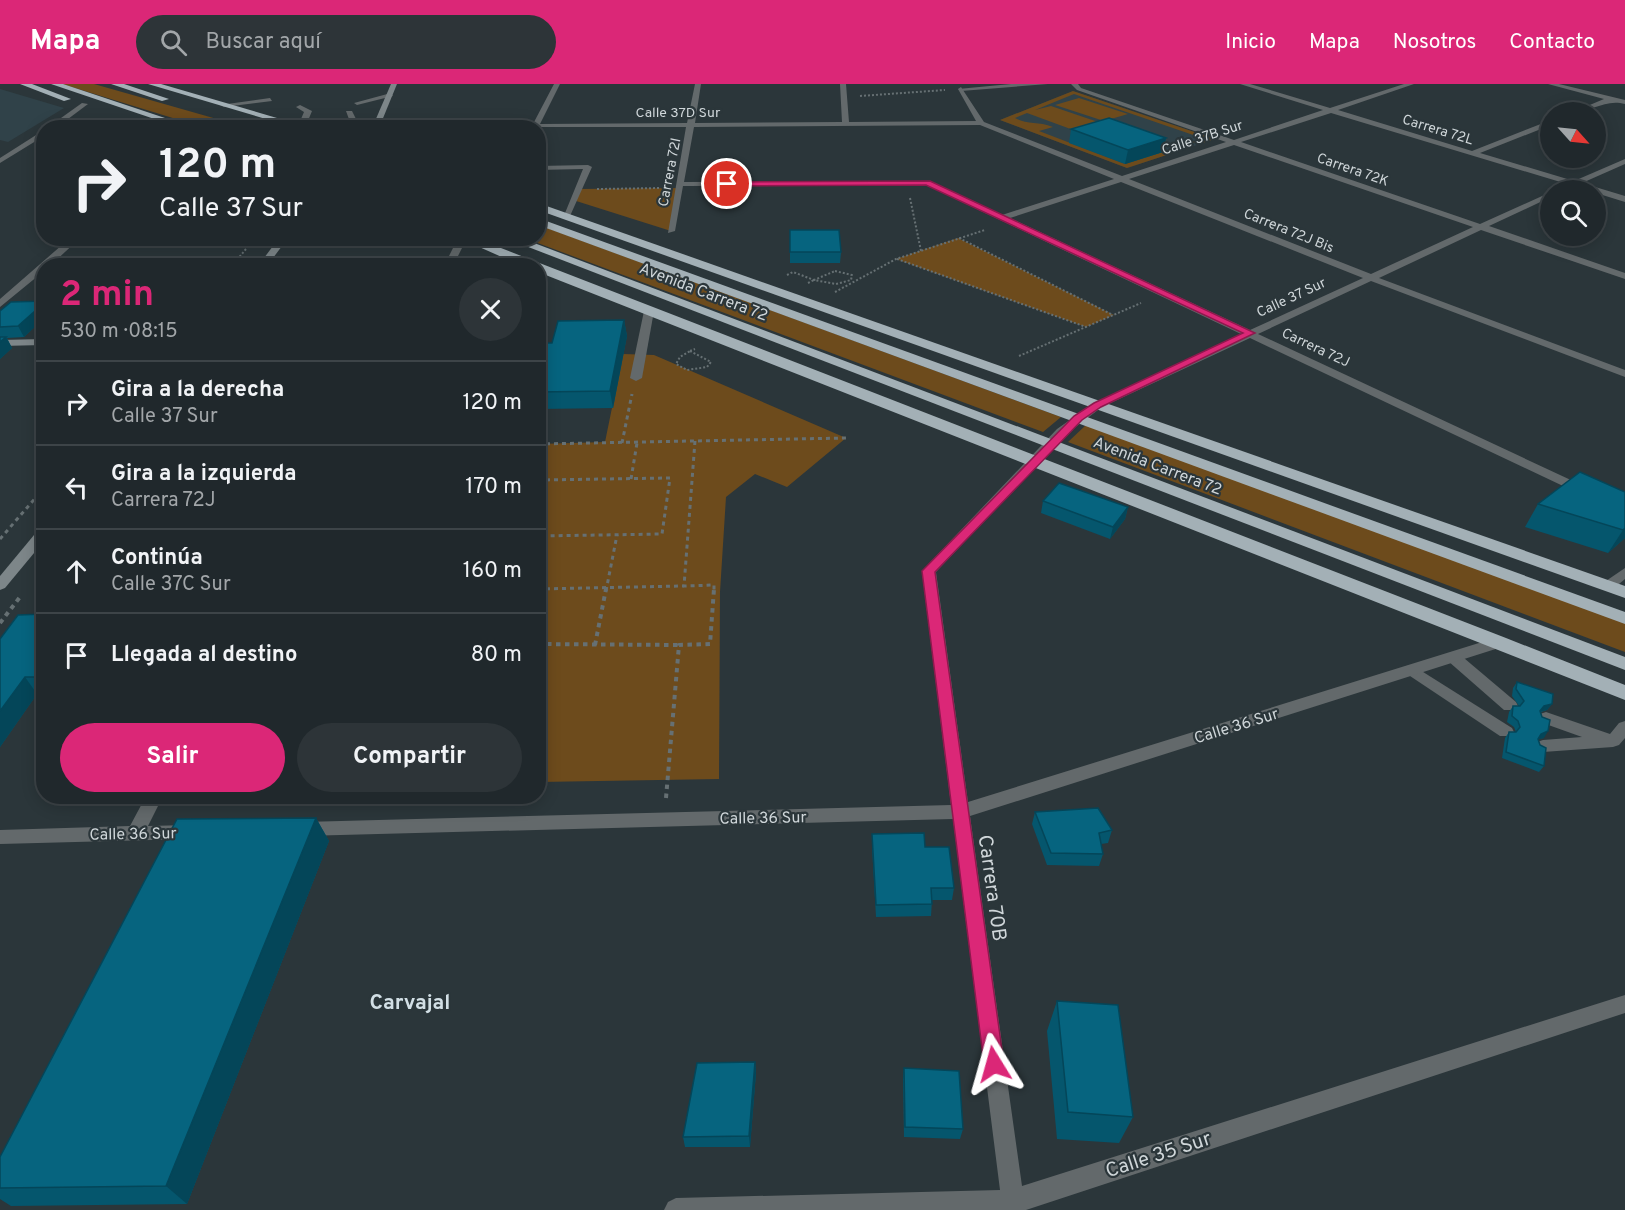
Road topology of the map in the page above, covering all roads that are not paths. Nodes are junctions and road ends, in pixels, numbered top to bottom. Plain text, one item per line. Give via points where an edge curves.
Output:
1 (24, 84) edge
2 (55, 84) edge
3 (115, 84) edge
4 (152, 84) edge
5 (394, 84) edge
6 (557, 84) edge
7 (698, 84) edge
8 (843, 84) edge
9 (1045, 84) edge
10 (1074, 84) edge
11 (1243, 84) edge
12 (1412, 84) edge
13 (1551, 84) edge
14 (391, 95) junction
15 (1611, 99) junction
16 (270, 100) dead end
17 (176, 102) dead end
18 (1603, 102) edge
19 (1625, 102) edge
20 (357, 103) dead end
21 (84, 104) junction
22 (224, 105) junction
23 (300, 107) dead end
24 (94, 108) dead end
25 (1331, 110) junction
26 (138, 111) junction
27 (349, 113) dead end
28 (126, 118) dead end
29 (61, 120) edge
30 (133, 120) edge
31 (136, 120) edge
32 (166, 120) edge
33 (279, 120) edge
34 (306, 120) edge
35 (353, 120) edge
36 (378, 120) edge
37 (538, 120) edge
38 (981, 123) junction
39 (846, 124) junction
40 (692, 125) junction
41 (546, 126) edge
42 (1540, 126) edge
43 (36, 137) edge
44 (1234, 142) junction
45 (0, 146) edge
46 (17, 150) junction
47 (1473, 153) junction
48 (0, 161) edge
49 (1625, 161) edge
50 (546, 168) edge
51 (1122, 179) junction
52 (1561, 180) edge
53 (1583, 180) edge
54 (681, 186) junction
55 (1606, 193) edge
56 (1540, 199) edge
57 (1625, 199) edge
58 (546, 209) edge
59 (566, 216) junction
60 (1007, 220) junction
61 (546, 224) edge
62 (1479, 226) junction
63 (671, 231) dead end
64 (67, 246) edge
65 (278, 246) edge
66 (483, 246) edge
67 (531, 246) edge
68 (53, 258) edge
69 (268, 258) edge
70 (513, 258) edge
71 (546, 271) edge
72 (36, 273) edge
73 (1625, 276) edge
74 (1369, 277) junction
75 (764, 285) junction
76 (0, 304) edge
77 (649, 311) junction
78 (808, 318) junction
79 (1250, 333) junction
80 (36, 342) edge
81 (0, 343) edge
82 (819, 355) junction
83 (1625, 374) edge
84 (636, 378) road end
85 (857, 393) junction
86 (1098, 405) junction
87 (1078, 418) junction
88 (1050, 445) junction
89 (1035, 462) junction
90 (1593, 495) edge
91 (36, 542) edge
92 (928, 571) joint
93 (1625, 572) edge
94 (0, 585) edge
95 (1608, 586) junction
96 (1625, 592) edge
97 (1625, 618) edge
98 (1500, 642) junction
99 (1453, 657) junction
100 (1625, 664) edge
101 (1412, 670) junction
102 (1625, 693) edge
103 (1510, 706) edge
104 (1546, 718) edge
105 (1625, 727) edge
106 (1506, 732) edge
107 (1613, 741) junction
108 (1543, 746) edge
109 (151, 804) edge
110 (960, 812) junction
111 (288, 829) edge
112 (206, 832) edge
113 (135, 833) junction
114 (0, 837) edge
115 (1625, 1004) edge
116 (1013, 1205) edge
117 (676, 1210) edge

1 - 21 highway
2 - 26 highway
3 - 17 highway
4 - 22 highway
5 - 14 street
6 - 37 street
7 - 40 street, Carrera 72I
8 - 39 street
9 - 38 street via 961,89
10 - 44 street, Carrera 72K
11 - 25 street, Carrera 72L
12 - 25 street, Calle 37B Sur
13 - 15 street
14 - 20 street
14 - 36 street
15 - 18 street
15 - 19 street
16 - 22 street
21 - 24 highway
21 - 29 street
22 - 33 highway
23 - 34 street via 308,111
25 - 44 street, Calle 37B Sur
25 - 47 street, Carrera 72L
26 - 31 highway
26 - 32 highway
27 - 35 street
28 - 30 highway
38 - 39 street, Calle 37D Sur
38 - 51 street, Carrera 72J Bis
39 - 40 street, Calle 37D Sur
40 - 41 street, Calle 37D Sur
40 - 54 street, Carrera 72I
42 - 47 street
43 - 46 street
44 - 51 street, Calle 37B Sur
44 - 62 street, Carrera 72K
45 - 46 street
46 - 48 street
47 - 52 street, Carrera 72L
49 - 53 street
50 - 59 street via 588,167
51 - 60 street, Calle 37B Sur
51 - 74 street, Carrera 72J Bis
54 - 60 street, Carrera 72J via 927,183
54 - 63 street, Carrera 72I
55 - 57 street, Carrera 72L
56 - 62 street, Calle 37 Sur
58 - 59 highway, Avenida Carrera 72
59 - 75 highway, Avenida Carrera 72
60 - 79 street, Carrera 72J
61 - 78 highway, Avenida Carrera 72
62 - 73 street, Carrera 72K
62 - 74 street, Calle 37 Sur
64 - 68 street
65 - 69 street
66 - 70 highway
67 - 82 highway, Avenida Carrera 72
71 - 77 highway
72 - 76 street
74 - 79 street, Calle 37 Sur
74 - 83 street, Carrera 72J Bis
75 - 78 highway
75 - 86 highway, Avenida Carrera 72
77 - 84 street
77 - 85 highway
78 - 87 highway, Avenida Carrera 72
79 - 86 street, Calle 37 Sur
79 - 90 street, Carrera 72J
80 - 81 street
82 - 85 highway
82 - 88 highway, Avenida Carrera 72
85 - 89 highway
86 - 87 street, Calle 37 Sur
86 - 95 highway, Avenida Carrera 72
87 - 88 street, Calle 37 Sur
87 - 97 highway, Avenida Carrera 72
88 - 89 street, Calle 37 Sur
88 - 100 highway, Avenida Carrera 72
89 - 92 street, Calle 37 Sur
89 - 98 highway
91 - 94 street
92 - 110 street, Carrera 70B
93 - 95 street
95 - 96 highway, Avenida Carrera 72
98 - 99 street, Calle 36 Sur
98 - 102 highway
99 - 101 street, Calle 36 Sur
99 - 103 street
101 - 106 street
101 - 110 street, Calle 36 Sur
104 - 107 street
105 - 107 street
107 - 108 street
109 - 113 street
110 - 111 street, Calle 36 Sur
110 - 116 street, Carrera 70B
112 - 113 street, Calle 36 Sur
113 - 114 street, Calle 36 Sur
115 - 116 street, Calle 35 Sur
116 - 117 street, Calle 35 Sur

